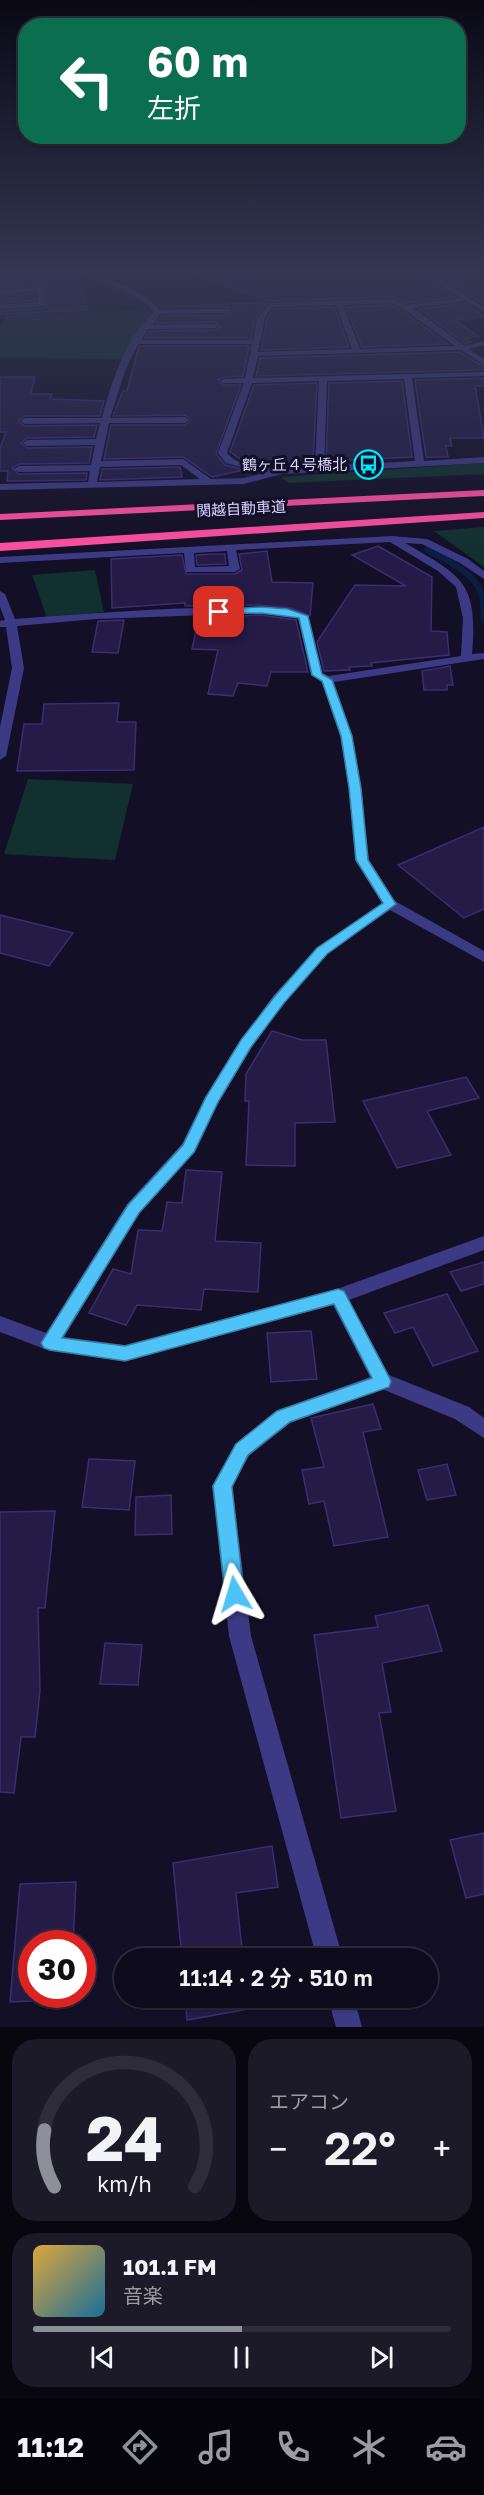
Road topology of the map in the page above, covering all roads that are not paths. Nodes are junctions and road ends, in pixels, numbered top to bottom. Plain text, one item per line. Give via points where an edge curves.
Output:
1 (126, 365) edge
2 (253, 365) edge
3 (484, 374) edge
4 (408, 377) junction
5 (323, 378) junction
6 (249, 380) junction
7 (224, 381) dead end
8 (25, 420) dead end
9 (107, 420) junction
10 (185, 420) dead end
11 (102, 442) junction
12 (27, 443) dead end
13 (484, 460) edge
14 (420, 463) junction
15 (96, 466) junction
16 (19, 469) dead end
17 (319, 469) junction
18 (274, 473) junction
19 (209, 482) junction
20 (92, 485) junction
21 (0, 487) edge
22 (484, 488) edge
23 (484, 493) edge
24 (0, 505) edge
25 (484, 509) edge
26 (484, 515) edge
27 (0, 517) edge
28 (0, 534) edge
29 (392, 539) junction
30 (0, 547) edge
31 (231, 548) junction
32 (189, 550) junction
33 (0, 560) edge
34 (484, 576) edge
35 (1, 595) edge
36 (5, 623) edge
37 (484, 656) edge
38 (466, 660) junction
39 (327, 680) junction
40 (0, 756) edge
41 (390, 904) junction
42 (484, 957) edge
43 (484, 1243) edge
44 (338, 1296) junction
45 (0, 1324) edge
46 (50, 1343) junction
47 (382, 1381) junction
48 (484, 1429) edge
49 (327, 1948) edge
50 (344, 2008) edge
51 (349, 2027) edge

1 - 9 street
2 - 6 street
3 - 4 street
4 - 5 street
4 - 14 street
5 - 6 street
5 - 17 street
6 - 7 street
6 - 18 street via 222,453 229,461
8 - 9 street
9 - 10 street
9 - 11 street
11 - 12 street
11 - 15 street
13 - 14 street
14 - 17 street
15 - 16 street
15 - 19 street via 183,462
15 - 20 street
17 - 18 street
18 - 19 street via 244,481
19 - 20 street
20 - 21 street
22 - 24 highway
23 - 27 highway, 関越自動車道
25 - 28 highway, 関越自動車道
26 - 30 highway
29 - 31 street
29 - 34 street via 424,540
29 - 38 street via 455,579 464,593
31 - 32 street
31 - 32 street via 235,569 190,570
32 - 33 street
35 - 36 street
36 - 39 street via 96,616 288,612 303,616 317,675
36 - 40 street via 18,668
37 - 38 street
38 - 39 street
39 - 41 street via 346,736 362,860
41 - 42 street
41 - 46 street via 322,951 279,999 228,1072 189,1148 133,1209
43 - 44 street
44 - 46 street via 125,1353
44 - 47 street
45 - 46 street
47 - 48 street via 462,1413
47 - 49 street via 283,1417 242,1450 222,1486 240,1635
50 - 51 street

